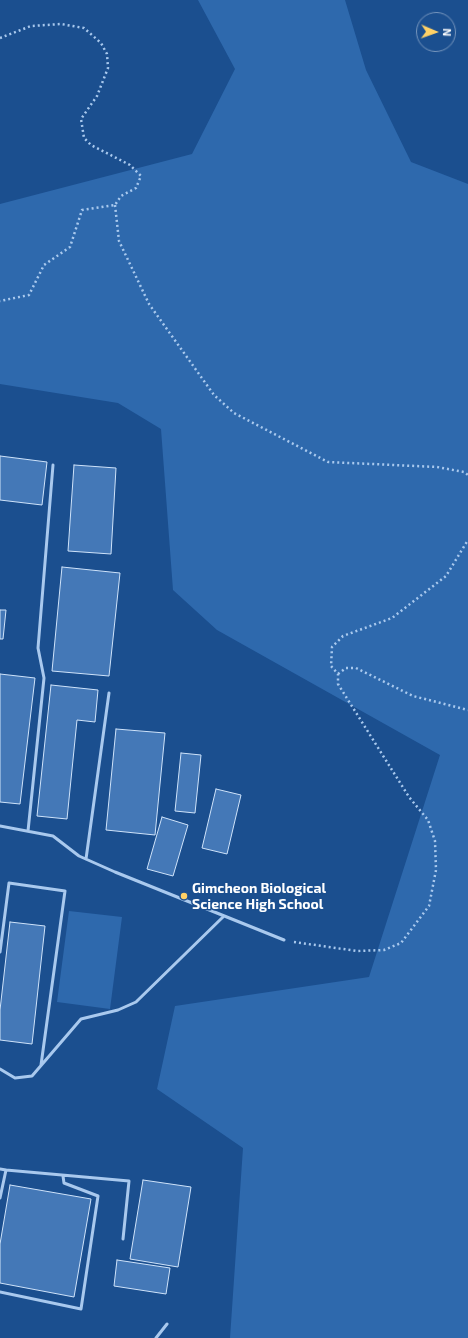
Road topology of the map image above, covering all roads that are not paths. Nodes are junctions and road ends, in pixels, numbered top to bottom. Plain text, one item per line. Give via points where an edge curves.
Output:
1 (53, 465) dead end
2 (109, 693) dead end
3 (0, 826) edge
4 (28, 831) junction
5 (86, 859) junction
6 (224, 916) junction
7 (284, 940) road end
8 (0, 952) edge
9 (41, 1065) junction
10 (0, 1069) edge
11 (0, 1169) edge
12 (6, 1170) junction
13 (64, 1176) junction
14 (0, 1198) edge
15 (123, 1239) dead end
16 (0, 1292) edge
17 (167, 1324) dead end
18 (156, 1338) edge

1 - 4 lane via 38,648 44,678
2 - 5 lane
3 - 4 lane
4 - 5 lane via 53,836 78,856
5 - 6 lane
6 - 7 lane
6 - 9 lane via 136,1002 118,1010 80,1019
8 - 9 lane via 10,883 65,891
9 - 10 lane via 32,1076 15,1078
11 - 12 lane
12 - 13 lane
12 - 14 lane
13 - 15 lane via 129,1182
13 - 16 lane via 64,1183 98,1196 81,1308
17 - 18 lane

